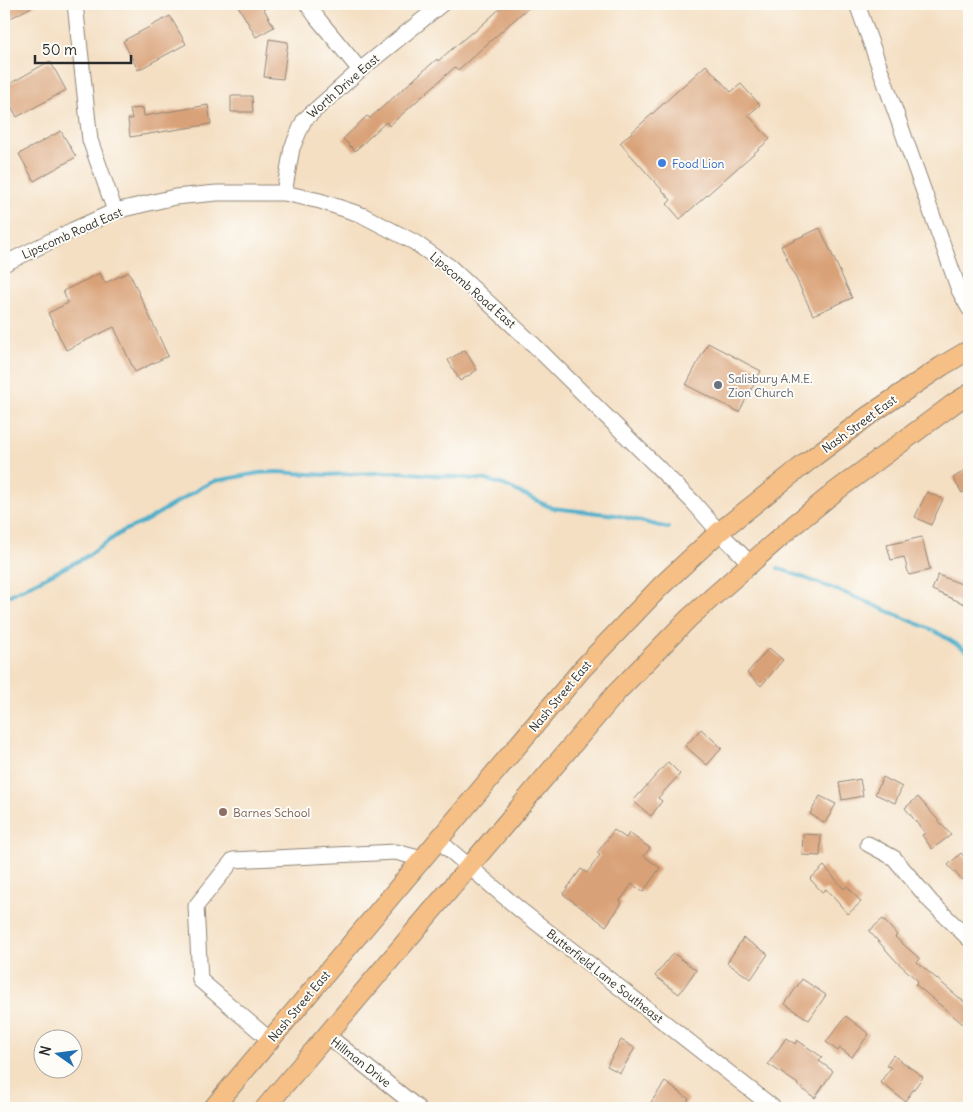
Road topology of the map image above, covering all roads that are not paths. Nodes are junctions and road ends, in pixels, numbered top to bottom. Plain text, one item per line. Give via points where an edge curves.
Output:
1 (75, 4) edge
2 (307, 4) edge
3 (442, 4) edge
4 (858, 4) edge
5 (360, 70) junction
6 (284, 193) junction
7 (115, 211) junction
8 (4, 264) edge
9 (969, 308) edge
10 (969, 350) edge
11 (969, 394) edge
12 (719, 532) junction
13 (750, 563) junction
14 (438, 840) junction
15 (868, 844) dead end
16 (422, 859) junction
17 (469, 866) junction
18 (969, 938) edge
19 (328, 1036) junction
20 (270, 1040) junction
21 (213, 1108) edge
22 (265, 1108) edge
23 (418, 1108) edge
24 (774, 1108) edge

1 - 7 street via 90,140
2 - 5 street
3 - 5 street, Worth Drive East
4 - 9 street via 959,290
5 - 6 street, Worth Drive East via 304,120 292,148
6 - 7 street, Lipscomb Road East via 175,197
6 - 12 street, Lipscomb Road East via 362,215 414,242 450,268 541,351
7 - 8 street, Lipscomb Road East
10 - 12 main road, Nash Street East via 868,416
11 - 13 main road via 836,491
12 - 13 street, Lipscomb Road East
12 - 14 main road, Nash Street East via 613,634
13 - 17 main road via 689,618 617,692
14 - 16 main road, Nash Street East
14 - 17 street, Butterfield Lane Southeast
15 - 18 street via 894,858 931,902
16 - 20 main road, Nash Street East
16 - 20 street via 396,852 234,860 196,906 200,980
17 - 19 main road
17 - 24 street, Butterfield Lane Southeast via 519,909
19 - 22 main road
19 - 23 street, Hillman Drive
20 - 21 main road, Nash Street East

